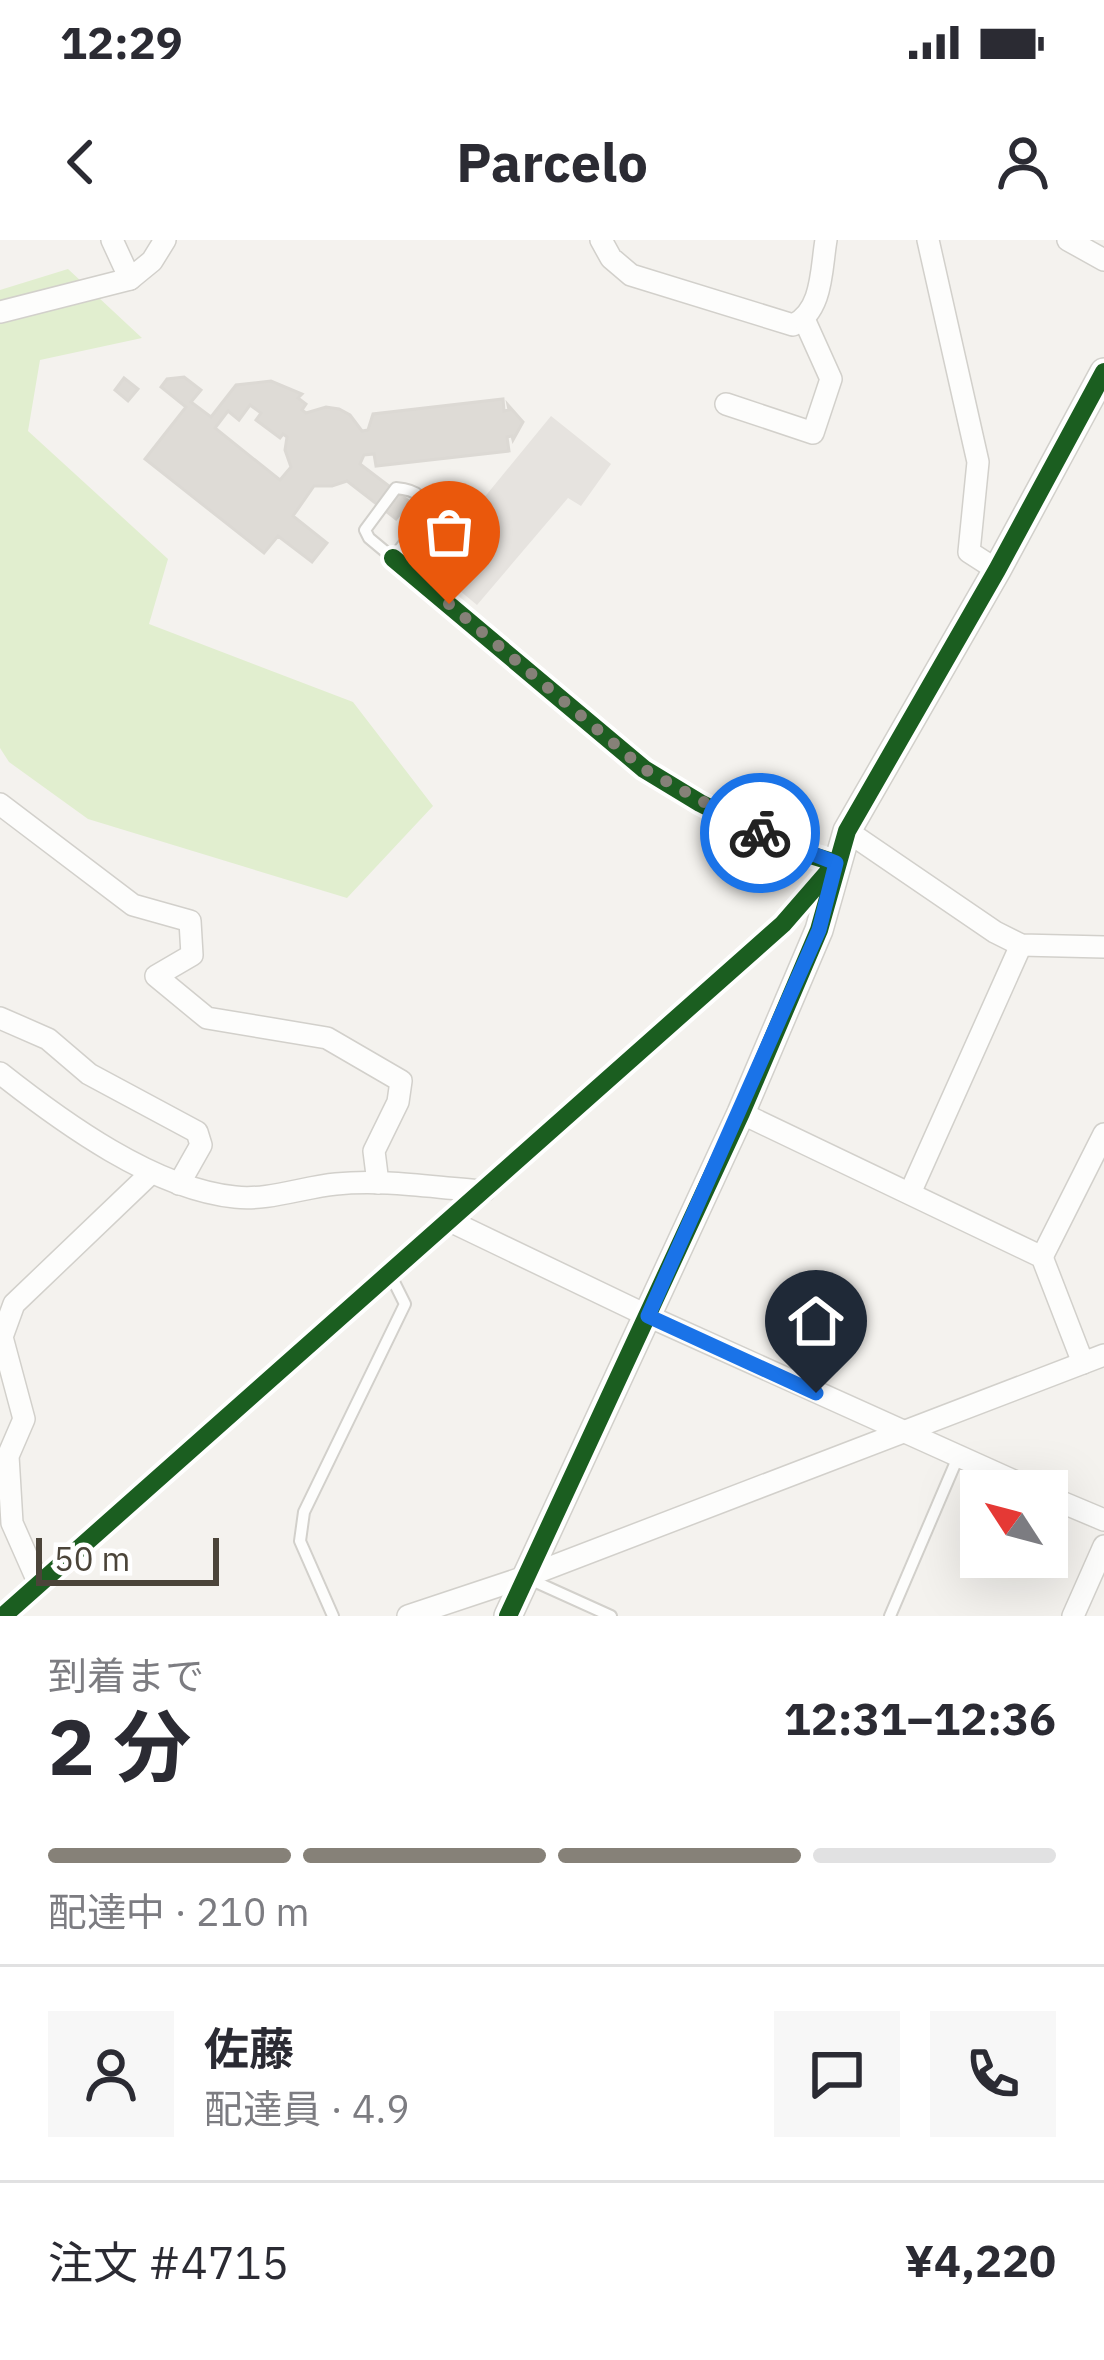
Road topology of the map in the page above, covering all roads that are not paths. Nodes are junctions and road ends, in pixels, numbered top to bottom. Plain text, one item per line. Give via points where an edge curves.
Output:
1 (112, 240) edge
2 (165, 240) edge
3 (601, 240) edge
4 (826, 240) edge
5 (928, 240) edge
6 (1068, 240) edge
7 (1104, 260) edge
8 (130, 279) junction
9 (0, 312) edge
10 (804, 320) junction
11 (1104, 372) edge
12 (726, 404) dead end
13 (393, 558) junction
14 (997, 570) junction
15 (0, 804) edge
16 (847, 831) junction
17 (836, 863) junction
18 (1021, 945) junction
19 (1104, 946) edge
20 (0, 1018) edge
21 (0, 1073) edge
22 (741, 1113) junction
23 (1104, 1134) edge
24 (152, 1173) junction
25 (378, 1183) junction
26 (179, 1184) junction
27 (484, 1191) junction
28 (910, 1193) junction
29 (449, 1221) junction
30 (1042, 1256) junction
31 (390, 1274) junction
32 (648, 1316) junction
33 (1093, 1359) edge
34 (900, 1431) junction
35 (958, 1457) junction
36 (988, 1470) edge
37 (1068, 1505) edge
38 (1104, 1520) edge
39 (1104, 1546) edge
40 (525, 1577) junction
41 (39, 1583) junction
42 (3, 1616) edge
43 (333, 1616) edge
44 (408, 1616) edge
45 (508, 1616) edge
46 (611, 1616) edge
47 (890, 1616) edge
48 (1073, 1616) edge

1 - 8 street
2 - 8 street
3 - 10 street via 631,275 793,325
4 - 10 street via 816,302
5 - 14 street via 978,462 969,552
6 - 7 street
8 - 9 street
10 - 12 street via 831,379 813,433
11 - 14 street
13 - 13 lane via 365,530 402,488 418,495 425,514
13 - 17 street via 644,769 791,848
14 - 16 street
15 - 25 street via 133,905 190,921 192,955 156,976 207,1018 328,1038 401,1081 374,1151
16 - 17 street
16 - 18 street
17 - 22 street via 819,930
17 - 27 street via 783,924
18 - 19 street
18 - 28 street
20 - 26 street via 197,1132 201,1145
21 - 24 street
22 - 28 street
22 - 32 street
23 - 30 street
24 - 26 street
24 - 41 street via 14,1304 2,1337 24,1419 8,1456 12,1522
25 - 26 street via 238,1198
25 - 27 street
27 - 29 street
28 - 30 street
29 - 31 street
29 - 32 street
30 - 33 street
31 - 41 street
31 - 43 lane via 405,1304 304,1512 300,1540
32 - 34 street
32 - 40 street
33 - 34 street
34 - 35 street
34 - 40 street
35 - 36 street
35 - 47 lane
37 - 38 street
39 - 48 street
40 - 44 street
40 - 45 street
40 - 46 lane
41 - 42 street

